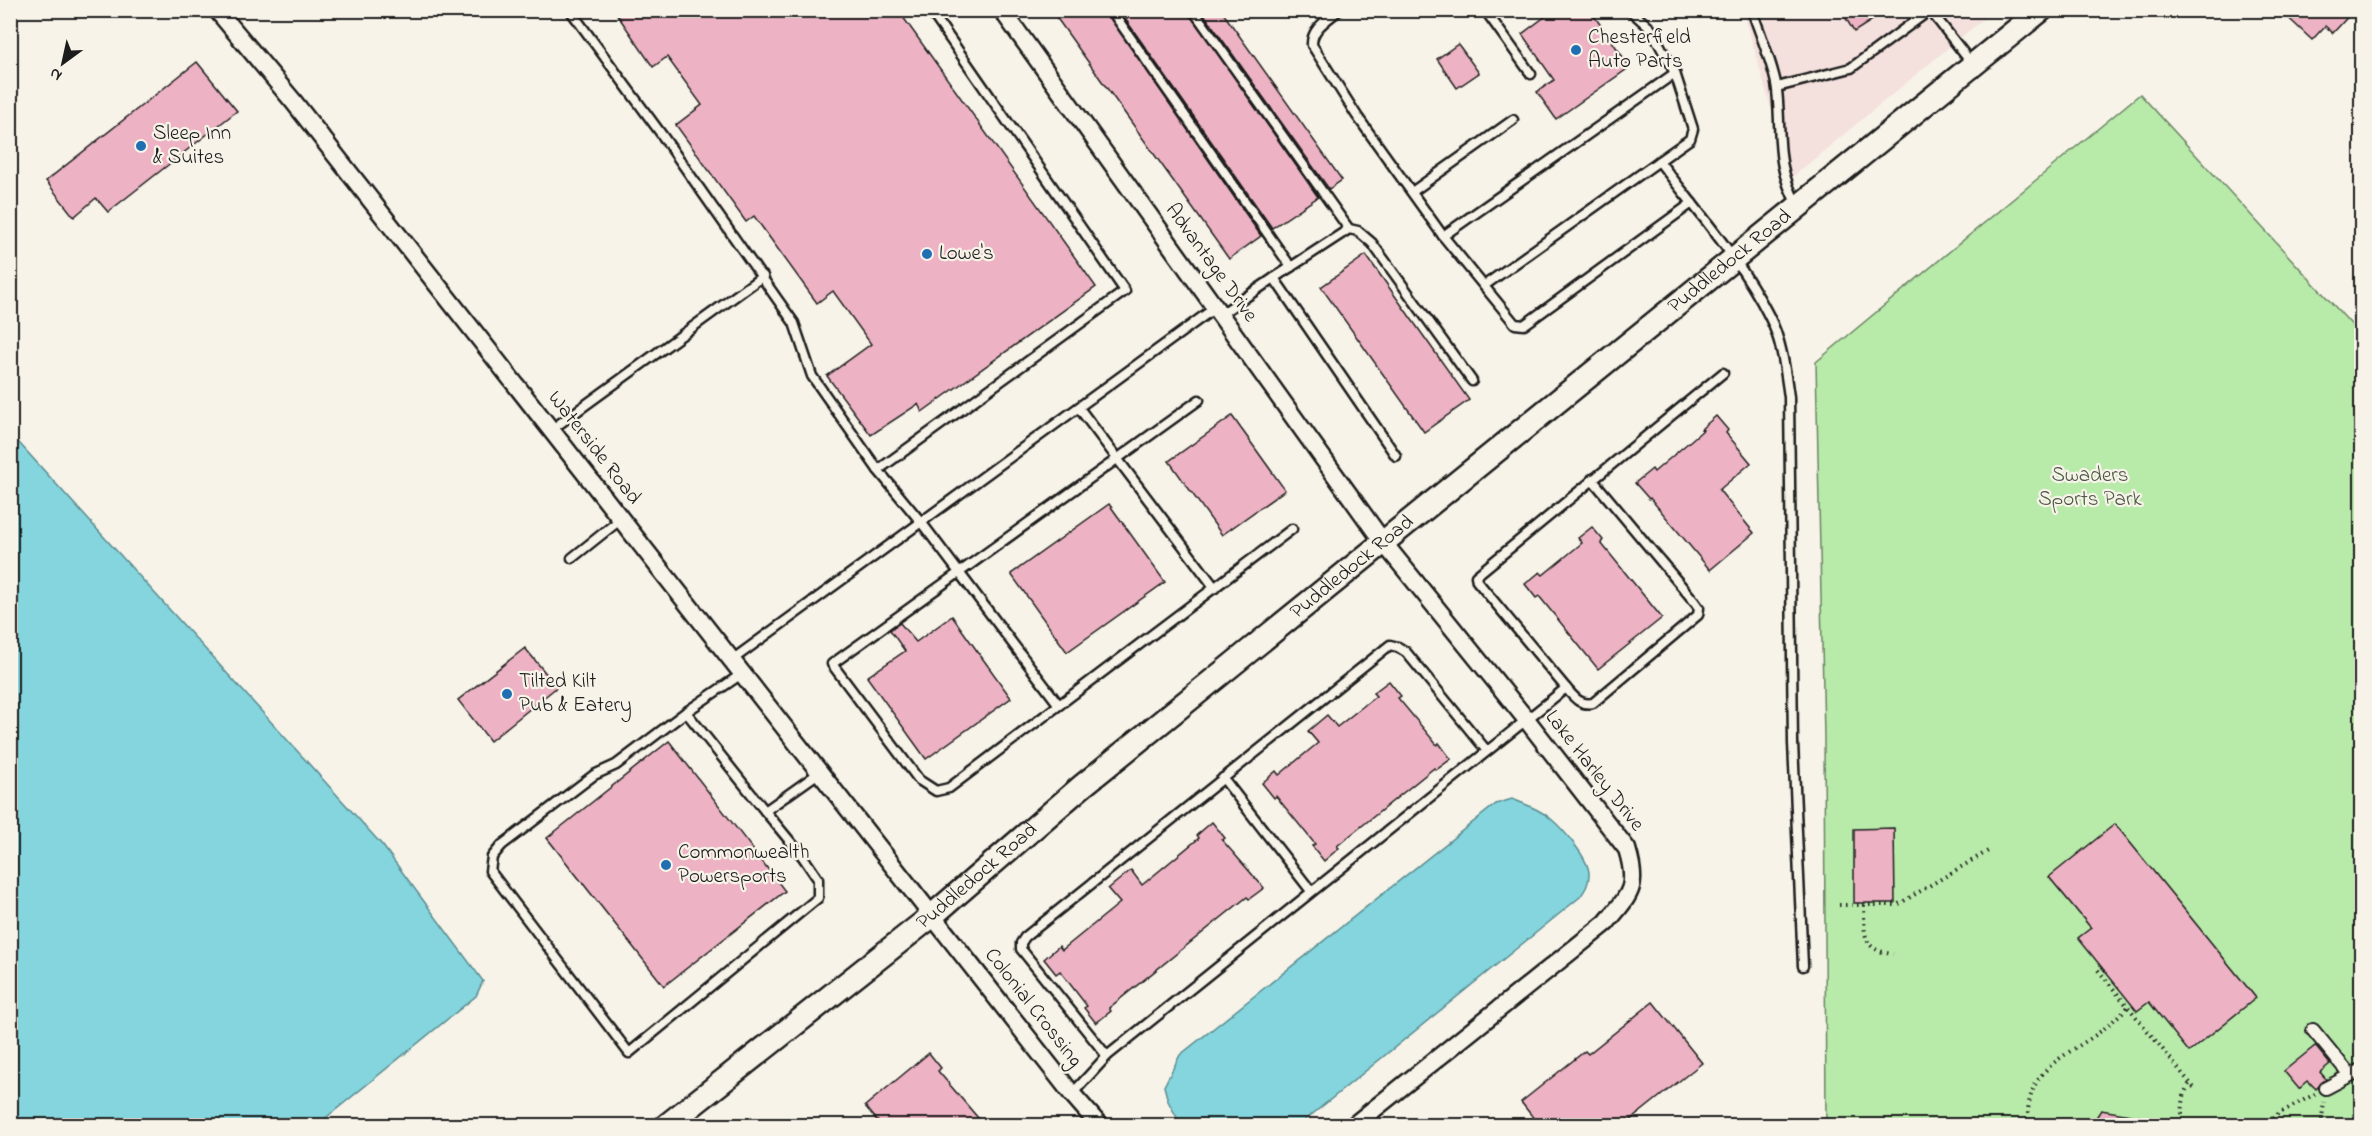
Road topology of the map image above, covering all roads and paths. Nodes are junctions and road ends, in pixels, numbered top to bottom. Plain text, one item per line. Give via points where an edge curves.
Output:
1 (217, 10) edge
2 (570, 10) edge
3 (930, 10) edge
4 (1002, 10) edge
5 (1111, 10) edge
6 (1193, 10) edge
7 (1339, 10) edge
8 (1485, 10) edge
9 (1630, 10) edge
10 (1752, 10) edge
11 (1930, 10) edge
12 (2041, 10) edge
13 (1973, 66) junction
14 (1675, 73) junction
15 (1531, 74) dead end
16 (1777, 87) junction
17 (1513, 120) dead end
18 (1659, 161) junction
19 (1412, 192) junction
20 (1692, 203) junction
21 (1798, 207) junction
22 (1349, 229) junction
23 (1443, 236) junction
24 (1734, 259) junction
25 (1291, 267) junction
26 (763, 276) junction
27 (1274, 279) junction
28 (1485, 285) junction
29 (1218, 311) junction
30 (1723, 373) dead end
31 (1472, 381) dead end
32 (1199, 399) dead end
33 (1079, 408) junction
34 (551, 430) junction
35 (1396, 456) dead end
36 (1118, 458) junction
37 (878, 470) junction
38 (1593, 479) junction
39 (621, 519) junction
40 (921, 522) junction
41 (1292, 528) dead end
42 (1383, 542) junction
43 (572, 558) dead end
44 (960, 573) junction
45 (1215, 588) junction
46 (737, 667) junction
47 (1566, 688) junction
48 (1059, 705) junction
49 (686, 712) junction
50 (1526, 719) junction
51 (1487, 751) junction
52 (821, 772) junction
53 (1223, 778) junction
54 (765, 811) junction
55 (1988, 851) dead end
56 (1311, 891) junction
57 (1839, 905) dead end
58 (1864, 905) junction
59 (933, 915) junction
60 (1893, 954) dead end
61 (1803, 966) dead end
62 (2098, 970) dead end
63 (2128, 1007) junction
64 (2313, 1029) dead end
65 (1107, 1056) junction
66 (2356, 1072) edge
67 (2190, 1083) junction
68 (2326, 1088) junction
69 (2195, 1089) dead end
70 (1072, 1094) junction
71 (666, 1125) edge
72 (1100, 1125) edge
73 (1353, 1125) edge
74 (2028, 1125) edge
75 (2179, 1125) edge
76 (2263, 1125) edge
77 (2321, 1125) edge

1 - 34 street, Waterside Road
2 - 26 lane
3 - 37 lane via 1125,291
4 - 29 street, Advantage Drive
5 - 25 lane
6 - 22 lane
7 - 19 lane via 1317,28 1311,37 1312,45
8 - 15 lane
9 - 14 lane via 1651,29
10 - 16 lane
11 - 13 lane
11 - 16 lane via 1851,68
12 - 13 main road, Puddledock Road
13 - 21 main road, Puddledock Road
14 - 18 lane via 1693,129 1690,139
14 - 23 lane
16 - 21 lane via 1781,165
17 - 19 lane
18 - 20 lane
18 - 28 lane
19 - 23 lane
20 - 24 lane
20 - 28 lane via 1524,325 1515,324
21 - 24 main road, Puddledock Road
22 - 25 lane
22 - 31 lane via 1358,231 1371,243
23 - 28 lane
24 - 42 main road, Puddledock Road
24 - 61 lane via 1770,317 1783,356 1789,397 1793,743
25 - 27 lane
26 - 34 lane
26 - 37 lane via 794,323 812,376
27 - 29 lane
27 - 35 lane
29 - 33 lane
29 - 42 street, Advantage Drive
30 - 38 lane
32 - 36 lane
33 - 36 lane
33 - 40 lane
34 - 39 street, Waterside Road
36 - 44 lane
36 - 45 lane
37 - 40 lane
38 - 47 lane via 1476,576
38 - 47 lane via 1699,608 1698,615 1593,703 1578,701
39 - 43 lane
39 - 46 street, Waterside Road
40 - 44 lane
40 - 46 lane
41 - 45 lane
42 - 50 street, Lake Harley Drive
42 - 59 main road, Puddledock Road via 1081,787
44 - 48 lane
44 - 48 lane via 832,664 919,780 936,791 949,788
45 - 48 lane
46 - 49 lane
46 - 52 street, Waterside Road
47 - 50 lane
49 - 54 lane
49 - 54 lane via 616,765 594,775 502,845 492,857 490,871 629,1053 818,898 818,879
50 - 51 lane
50 - 73 street, Lake Harley Drive via 1627,849 1634,871 1629,896 1606,923
51 - 53 lane via 1406,652 1390,645
51 - 56 lane
52 - 54 lane
52 - 59 street, Waterside Road
53 - 56 lane
53 - 65 lane via 1021,943 1021,949
55 - 58 path via 1897,905
56 - 65 lane
57 - 58 path
58 - 60 path via 1865,938 1869,945 1878,952
59 - 70 street, Colonial Crossing
59 - 71 main road, Puddledock Road
62 - 63 path
63 - 67 path
63 - 74 path via 2043,1073 2027,1107
64 - 66 street
65 - 70 lane
66 - 68 street
67 - 69 path
67 - 75 path via 2182,1097
68 - 76 path
68 - 77 path
70 - 72 street, Colonial Crossing

